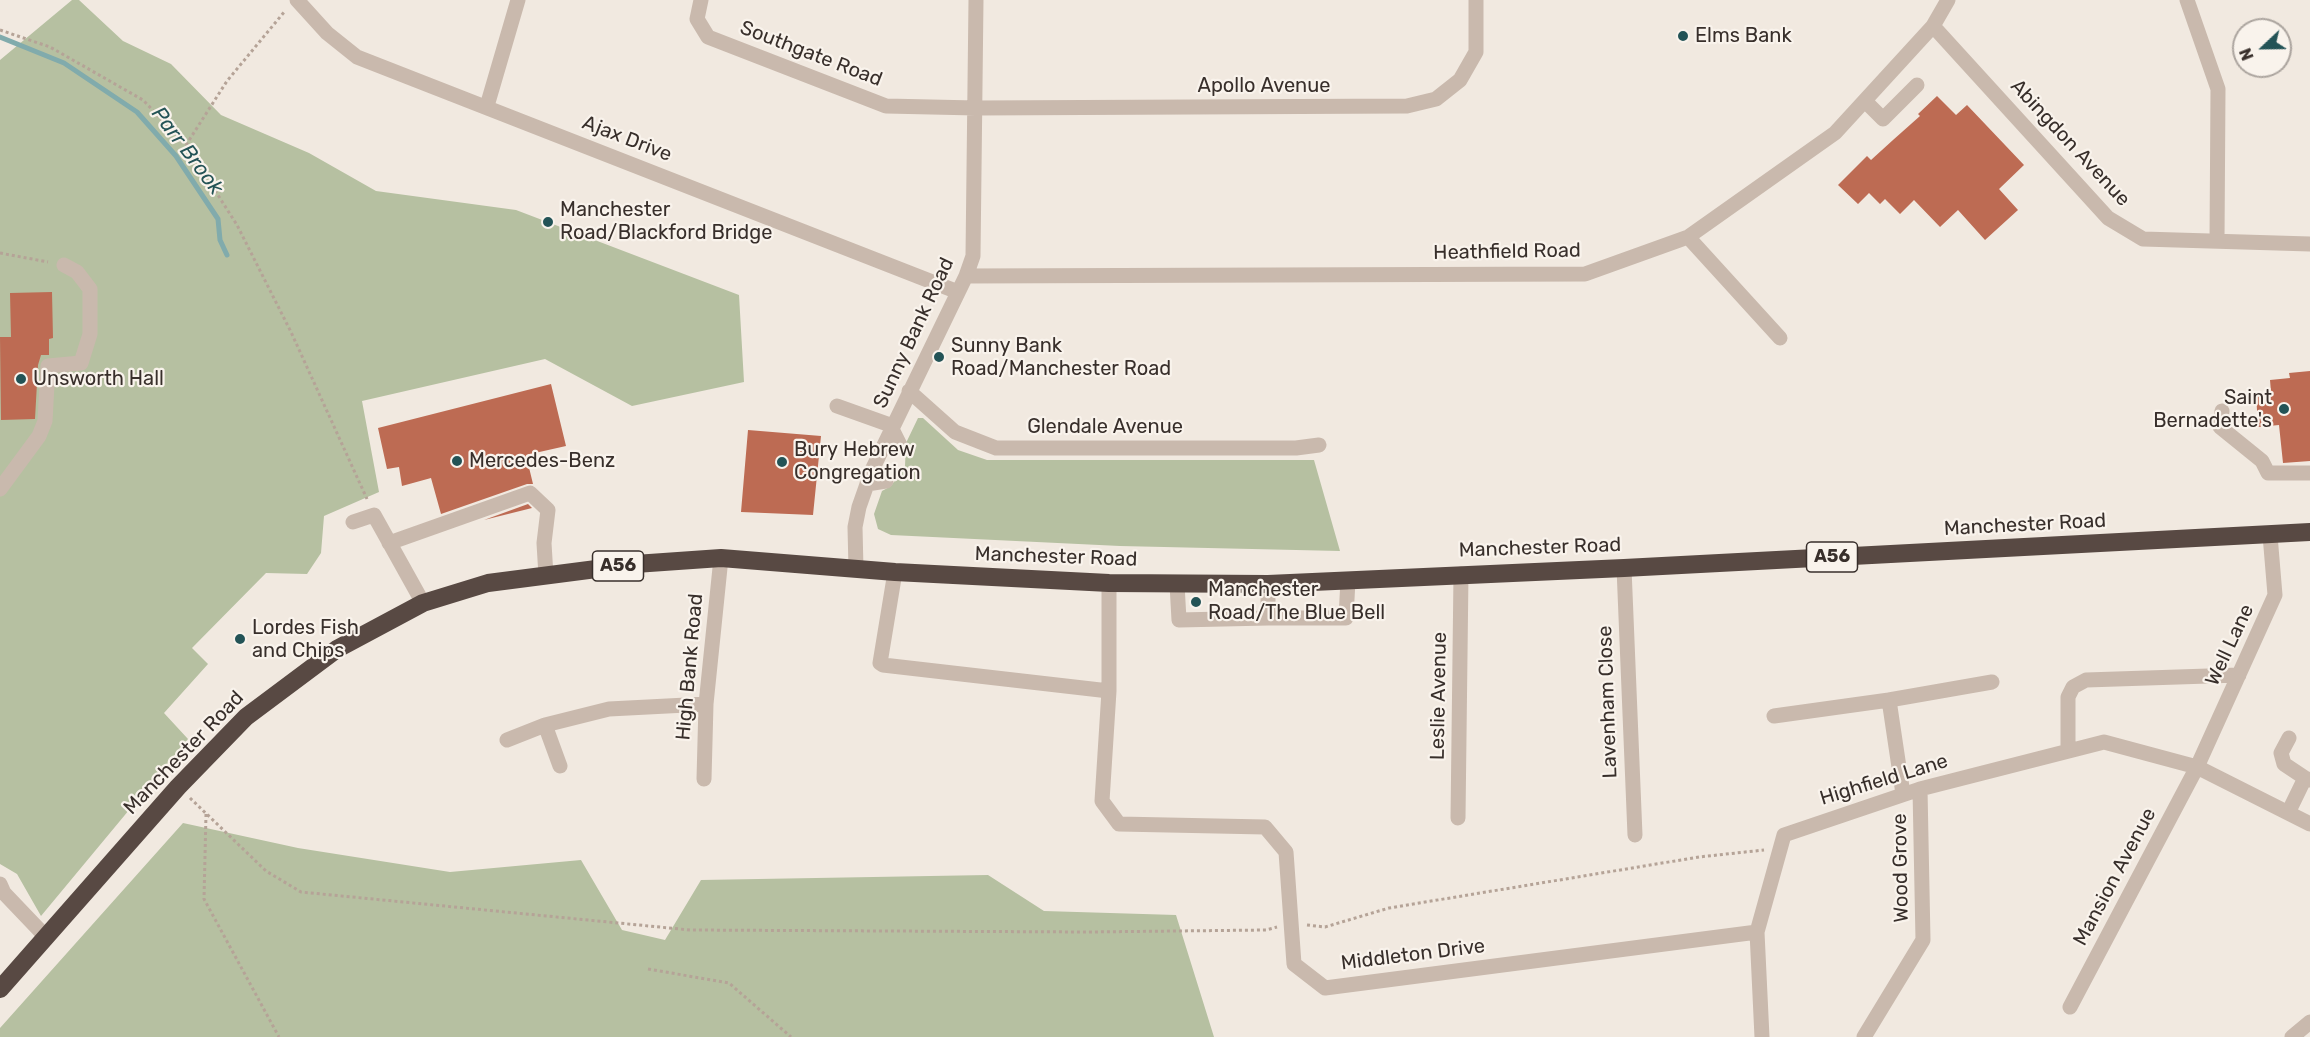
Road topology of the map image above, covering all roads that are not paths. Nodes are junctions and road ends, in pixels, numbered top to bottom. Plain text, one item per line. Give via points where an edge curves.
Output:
1 (518, 0) edge
2 (700, 0) edge
3 (976, 0) edge
4 (1476, 0) edge
5 (1948, 0) edge
6 (2187, 0) edge
7 (292, 4) edge
8 (1933, 26) junction
9 (1917, 85) dead end
10 (1865, 101) junction
11 (487, 106) junction
12 (976, 108) junction
13 (1688, 237) junction
14 (2217, 241) junction
15 (2310, 244) edge
16 (64, 265) road end
17 (966, 276) junction
18 (958, 292) junction
19 (1780, 338) dead end
20 (909, 391) junction
21 (837, 406) dead end
22 (2222, 411) dead end
23 (892, 428) junction
24 (1319, 445) dead end
25 (901, 447) dead end
26 (2310, 473) edge
27 (886, 481) dead end
28 (867, 484) junction
29 (0, 489) edge
30 (353, 522) dead end
31 (2310, 532) edge
32 (2270, 535) junction
33 (389, 543) junction
34 (721, 558) junction
35 (1624, 568) junction
36 (856, 569) junction
37 (895, 572) junction
38 (1461, 574) junction
39 (546, 576) junction
40 (1348, 580) junction
41 (1109, 583) junction
42 (1177, 584) junction
43 (1268, 584) junction
44 (423, 603) junction
45 (1268, 618) junction
46 (2239, 675) junction
47 (1992, 682) dead end
48 (1109, 691) junction
49 (1889, 700) junction
50 (706, 704) junction
51 (1774, 716) dead end
52 (545, 725) junction
53 (2289, 738) dead end
54 (507, 740) dead end
55 (2068, 751) junction
56 (561, 766) dead end
57 (2197, 767) junction
58 (704, 779) dead end
59 (2308, 779) edge
60 (1920, 789) junction
61 (1904, 794) junction
62 (2288, 813) junction
63 (1458, 818) dead end
64 (2310, 824) edge
65 (1635, 835) dead end
66 (0, 884) edge
67 (1757, 932) junction
68 (46, 936) junction
69 (0, 989) edge
70 (2070, 1007) dead end
71 (2310, 1022) edge
72 (1762, 1037) edge
73 (1864, 1037) edge
74 (2292, 1037) edge

1 - 11 street
2 - 12 street, Southgate Road via 696,19 708,38 886,106
3 - 12 street, Sunny Bank Road
4 - 12 street, Apollo Avenue via 1476,52 1461,80 1436,99 1407,106
5 - 8 street, Heathfield Road
6 - 14 street via 2218,89
7 - 11 street, Ajax Drive via 357,57
8 - 10 street, Heathfield Road
8 - 14 street, Abingdon Avenue via 2108,218 2143,239
9 - 10 street via 1883,119
10 - 13 street, Heathfield Road via 1835,133
11 - 18 street, Ajax Drive
12 - 17 street, Sunny Bank Road via 973,256
13 - 17 street, Heathfield Road via 1585,274
13 - 19 street
14 - 15 street, Abingdon Avenue
16 - 29 street via 77,272 90,290 90,334 81,363 48,366 45,421 39,436
17 - 18 street, Sunny Bank Road
18 - 20 street, Sunny Bank Road
20 - 23 street, Sunny Bank Road
20 - 24 street, Glendale Avenue via 955,432 996,448
21 - 23 street
22 - 26 street via 2220,427 2262,460 2268,473
23 - 25 street
23 - 28 street, Sunny Bank Road
27 - 28 street
28 - 36 street, Sunny Bank Road via 855,527
30 - 33 street via 374,515
31 - 32 highway, A56
32 - 35 highway, Manchester Road / A56
32 - 46 street, Well Lane via 2275,596
33 - 39 street via 530,494 548,510
33 - 44 street
34 - 36 highway, Manchester Road / A56
34 - 39 highway, Manchester Road / A56
34 - 50 street, High Bank Road
35 - 38 highway, Manchester Road / A56
35 - 65 street, Lavenham Close
36 - 37 highway, Manchester Road / A56
37 - 41 highway, Manchester Road / A56
37 - 48 street via 880,663 895,668
38 - 40 highway, Manchester Road / A56
38 - 63 street, Leslie Avenue
39 - 44 highway, Manchester Road / A56 via 488,583
40 - 43 highway, Manchester Road / A56
40 - 45 street via 1346,618
41 - 42 highway, Manchester Road / A56
41 - 48 street, Middleton Drive
42 - 43 highway, Manchester Road / A56
42 - 45 street via 1179,620
43 - 45 street
44 - 68 highway, Manchester Road / A56 via 337,649 246,717 178,787
46 - 55 street via 2086,680 2073,687 2068,697
46 - 57 street, Well Lane
47 - 49 street
48 - 67 street, Middleton Drive via 1102,801 1119,824 1265,828 1286,852 1294,964 1325,988
49 - 51 street
49 - 61 street
50 - 52 street via 609,709
50 - 58 street, High Bank Road
52 - 54 street
52 - 56 street
53 - 59 street via 2281,753 2284,764
55 - 57 street, Highfield Lane via 2104,742
55 - 60 street, Highfield Lane
57 - 62 street, Highfield Lane
57 - 70 street, Mansion Avenue
59 - 62 street
60 - 61 street, Highfield Lane
60 - 73 street, Wood Grove via 1923,940
61 - 67 street, Highfield Lane via 1784,835
62 - 64 street, Highfield Lane
66 - 68 street
67 - 72 street
68 - 69 highway, Manchester Road / A56
71 - 74 street

